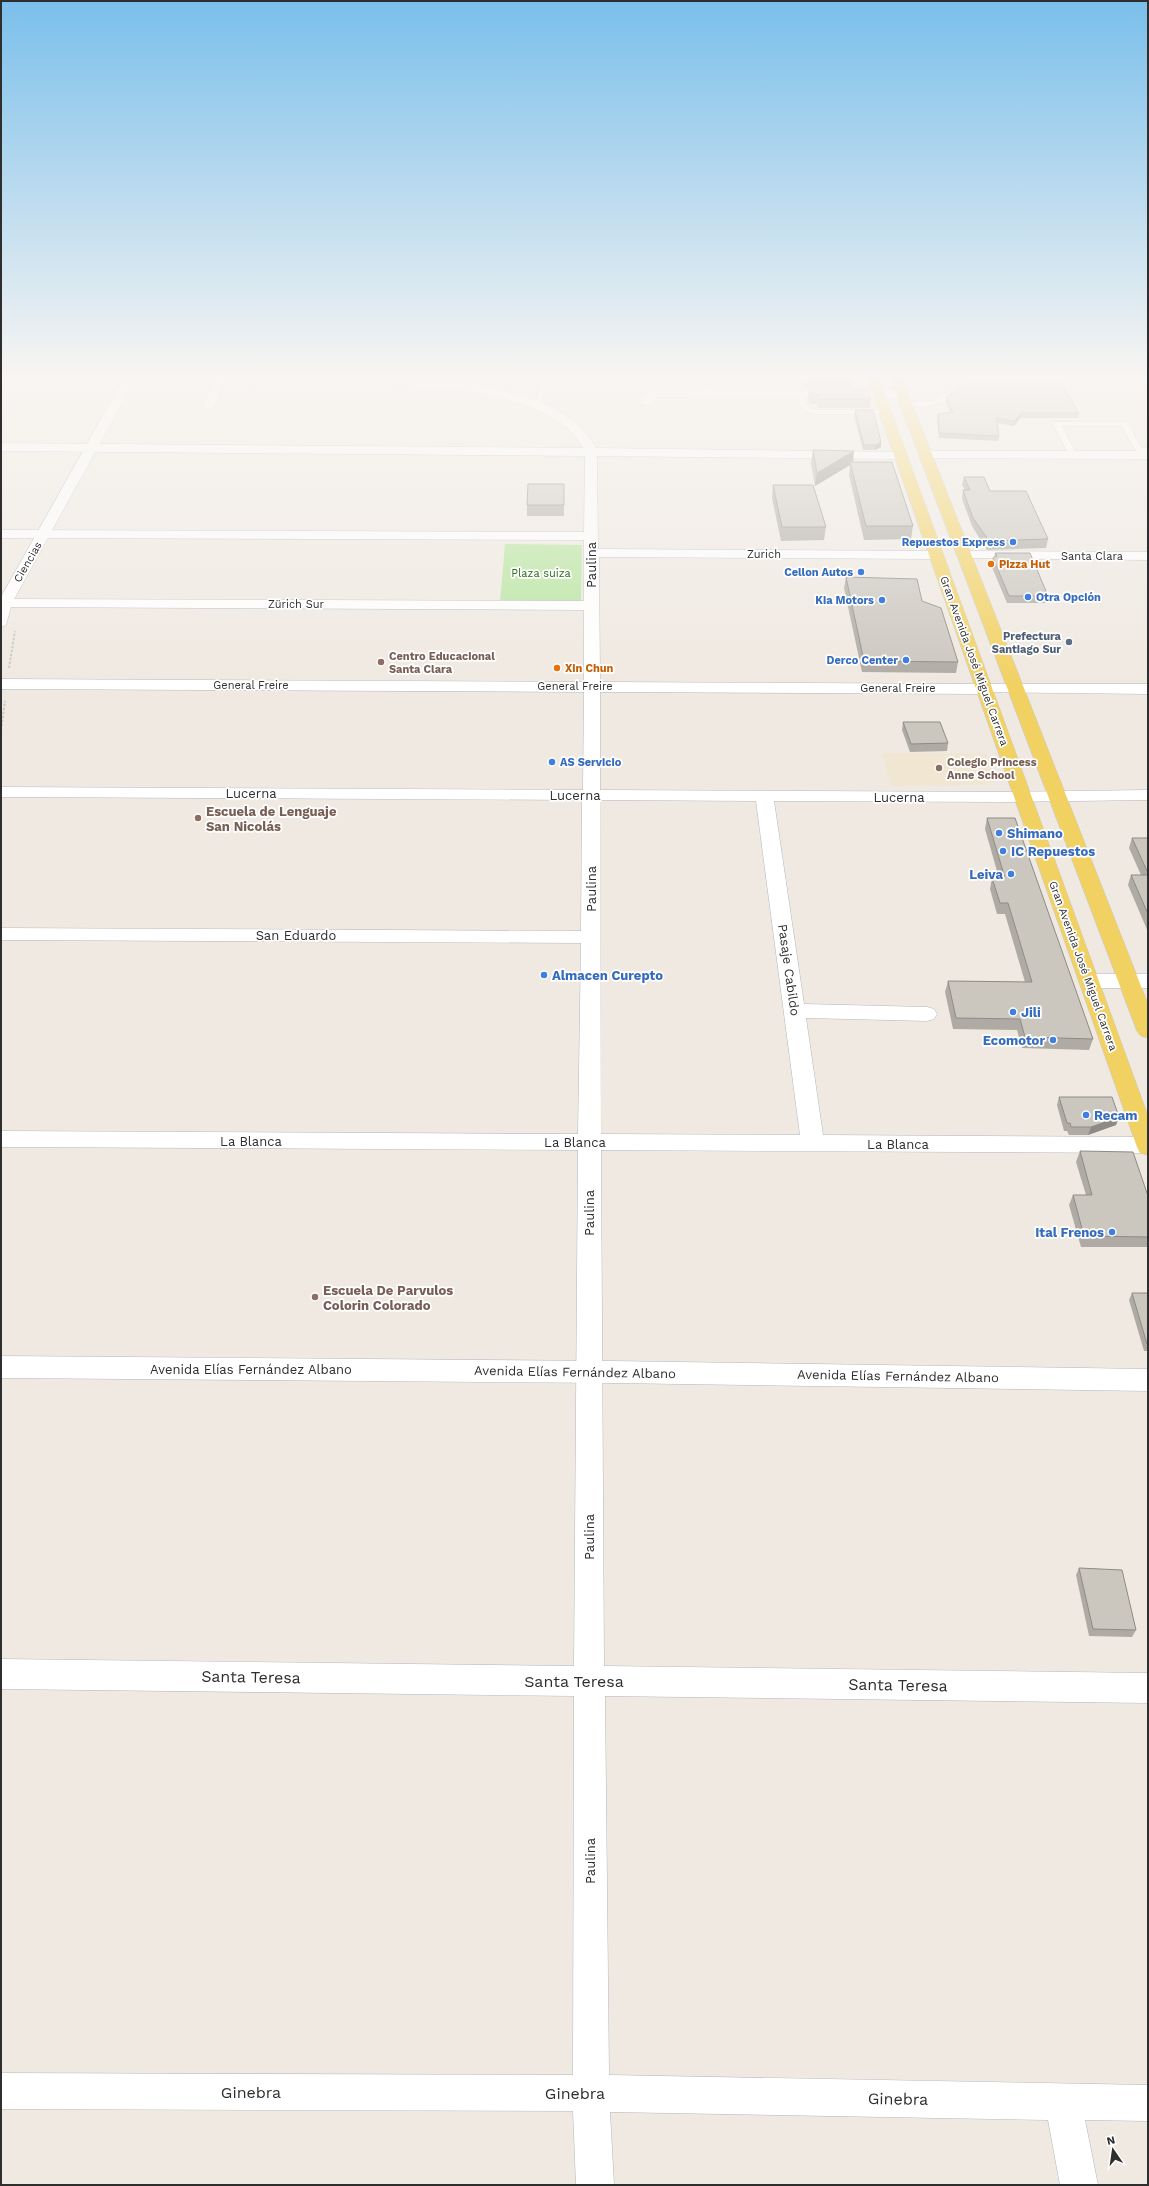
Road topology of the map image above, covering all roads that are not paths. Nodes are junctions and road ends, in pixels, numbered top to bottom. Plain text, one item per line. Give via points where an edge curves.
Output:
1 (74, 480) edge
2 (591, 480) edge
3 (909, 480) edge
4 (936, 480) edge
5 (1, 534) edge
6 (45, 534) junction
7 (591, 536) junction
8 (591, 554) junction
9 (936, 555) junction
10 (964, 555) junction
11 (1148, 556) edge
12 (3, 603) edge
13 (592, 606) junction
14 (1, 622) edge
15 (1, 684) edge
16 (592, 686) junction
17 (984, 688) junction
18 (1016, 688) junction
19 (1148, 689) edge
20 (1, 792) edge
21 (592, 795) junction
22 (1148, 795) edge
23 (764, 796) junction
24 (1058, 796) junction
25 (1023, 797) junction
26 (1, 934) edge
27 (591, 937) junction
28 (1089, 980) junction
29 (1138, 981) edge
30 (794, 1011) junction
31 (927, 1014) dead end
32 (1148, 1031) edge
33 (1, 1139) edge
34 (589, 1142) junction
35 (813, 1144) junction
36 (1148, 1146) edge
37 (1, 1367) edge
38 (588, 1372) junction
39 (1148, 1380) edge
40 (1, 1674) edge
41 (589, 1681) junction
42 (1148, 1688) edge
43 (1, 2091) edge
44 (591, 2093) junction
45 (1063, 2102) junction
46 (1148, 2103) edge
47 (595, 2185) edge
48 (1079, 2185) edge

1 - 6 street, Ciencias
2 - 7 street, Paulina
3 - 9 main road, Gran Avenida José Miguel Carrera
4 - 10 main road
5 - 6 street
6 - 7 street
6 - 12 street, Ciencias
7 - 8 street, Paulina
8 - 9 street, Zurich
8 - 13 street, Paulina
9 - 17 main road, Gran Avenida José Miguel Carrera
10 - 11 street, Santa Clara
10 - 18 main road
12 - 13 street, Zürich Sur
12 - 14 street, Ciencias
13 - 16 street, Paulina
15 - 16 street, General Freire
16 - 17 street, General Freire
16 - 21 street, Paulina
17 - 18 street, General Freire
17 - 25 main road, Gran Avenida José Miguel Carrera
18 - 19 street, General Freire
18 - 24 main road
20 - 21 street, Lucerna
21 - 23 street, Lucerna
21 - 27 street, Paulina
22 - 24 street, Lucerna
23 - 25 street, Lucerna
23 - 30 street, Pasaje Cabildo
24 - 25 street, Lucerna
24 - 29 main road
25 - 28 main road, Gran Avenida José Miguel Carrera
26 - 27 street, San Eduardo
27 - 34 street, Paulina
28 - 29 street
28 - 36 main road, Gran Avenida José Miguel Carrera
29 - 32 main road
30 - 31 street
30 - 35 street, Pasaje Cabildo
33 - 34 street, La Blanca
34 - 35 street, La Blanca
34 - 38 street, Paulina
35 - 36 street, La Blanca
37 - 38 street, Avenida Elías Fernández Albano
38 - 39 street, Avenida Elías Fernández Albano
38 - 41 street, Paulina
40 - 41 street, Santa Teresa
41 - 42 street, Santa Teresa
41 - 44 street, Paulina
43 - 44 street, Ginebra
44 - 45 street, Ginebra
44 - 47 street, Paulina
45 - 46 street, Ginebra
45 - 48 street

